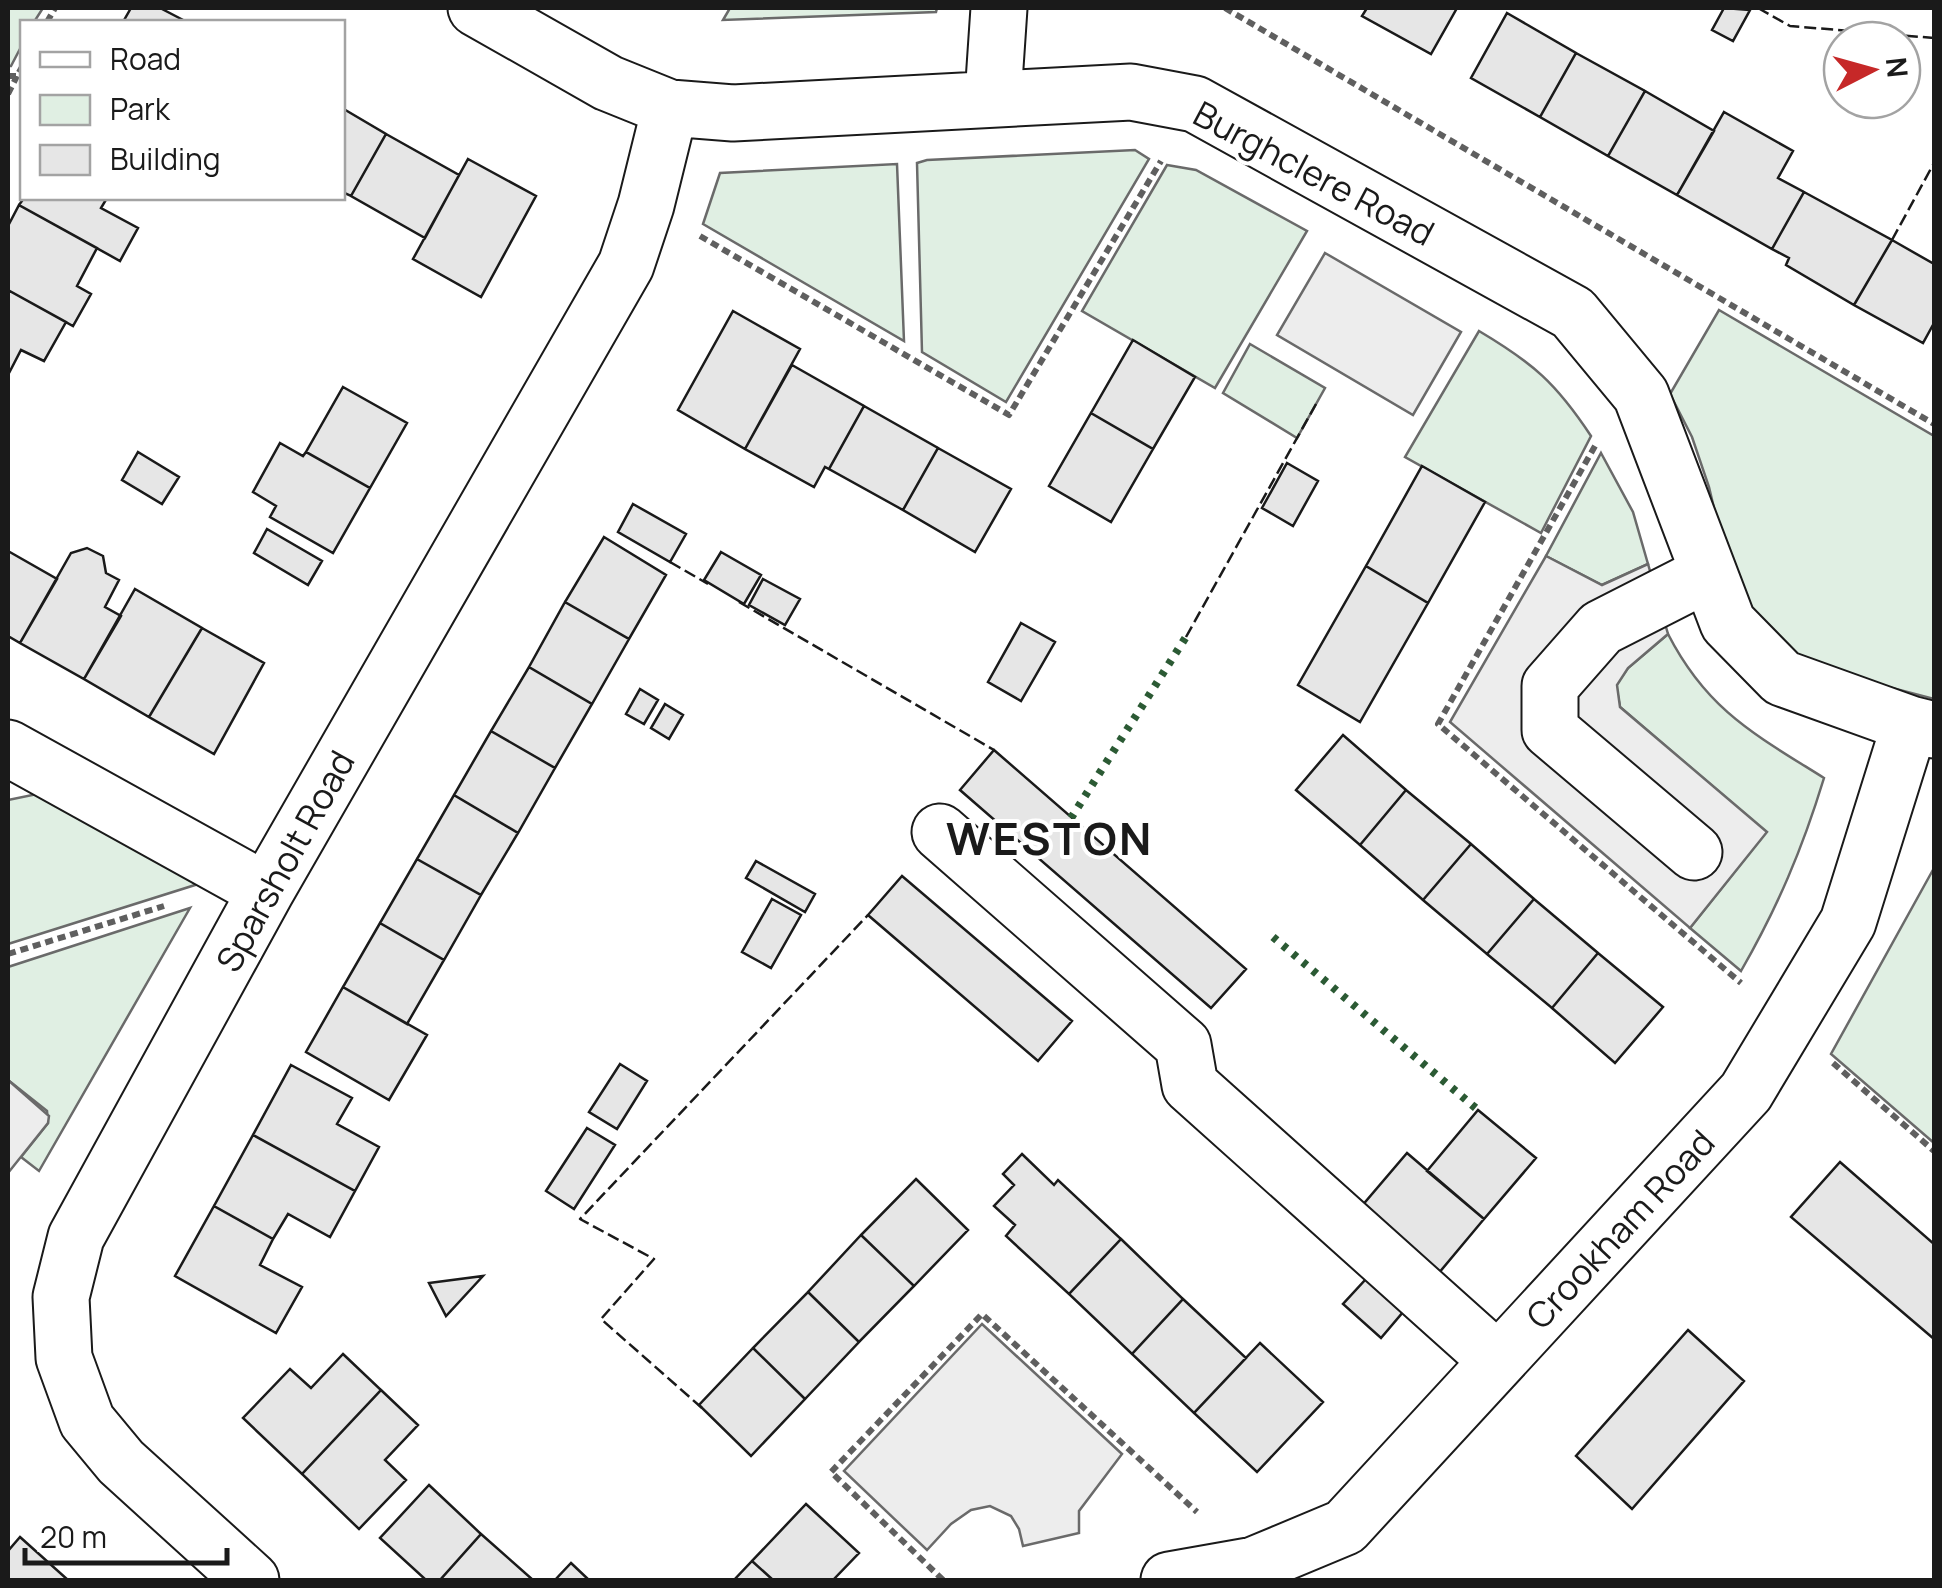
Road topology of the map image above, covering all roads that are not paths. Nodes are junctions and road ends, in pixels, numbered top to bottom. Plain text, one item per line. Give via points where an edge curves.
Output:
1 (476, 8) edge
2 (999, 8) edge
3 (993, 98) junction
4 (670, 108) junction
5 (1709, 573) junction
6 (1922, 727) edge
7 (8, 748) edge
8 (940, 832) dead end
9 (1694, 852) dead end
10 (266, 891) junction
11 (1498, 1361) junction
12 (252, 1580) edge
13 (1169, 1580) edge

1 - 4 street, Burghclere Road via 608,82
2 - 3 street
3 - 4 street, Burghclere Road via 732,113
3 - 5 street, Burghclere Road via 1131,92 1194,104 1573,314 1642,394
4 - 10 street, Sparsholt Road via 626,265
5 - 6 street, Burghclere Road via 1728,623 1782,678
5 - 9 street via 1601,628 1550,686 1550,730
6 - 11 street, Crookham Road via 1848,922 1746,1092
7 - 10 street
8 - 11 street via 1183,1045 1190,1085
10 - 12 street, Sparsholt Road via 76,1237 60,1297 64,1358 87,1420 121,1462
11 - 13 street, Crookham Road via 1345,1526 1254,1565

